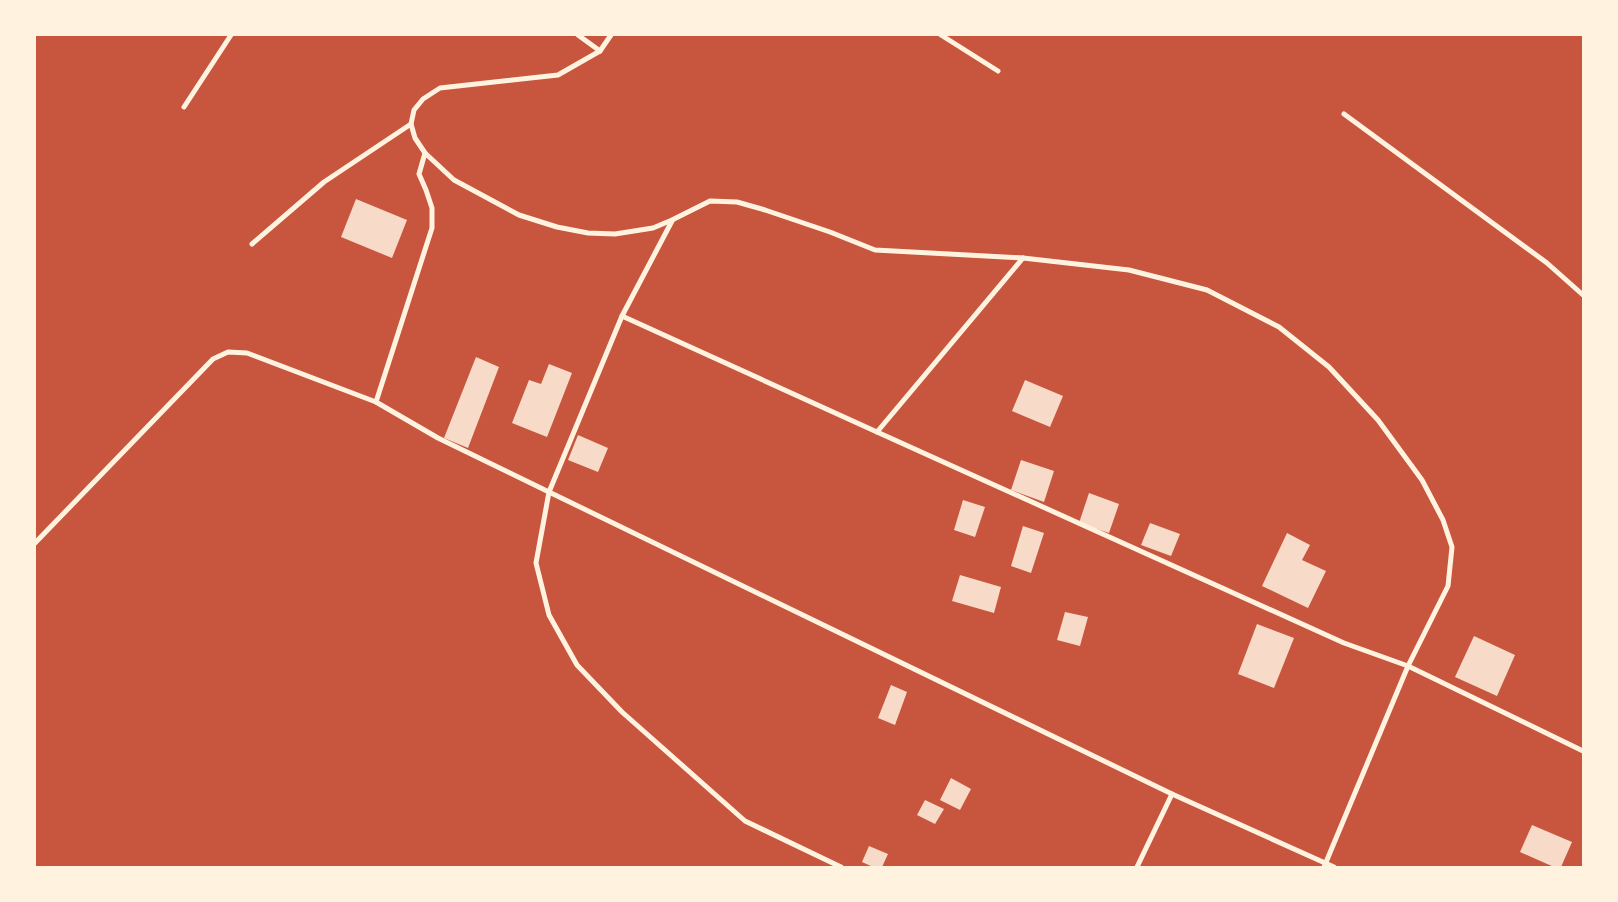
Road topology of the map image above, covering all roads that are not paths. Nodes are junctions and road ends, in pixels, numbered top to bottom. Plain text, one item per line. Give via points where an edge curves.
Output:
1 (232, 35) edge
2 (578, 35) edge
3 (611, 35) edge
4 (941, 35) edge
5 (600, 52) junction
6 (998, 71) dead end
7 (184, 106) dead end
8 (1344, 114) dead end
9 (411, 124) junction
10 (425, 153) junction
11 (672, 220) junction
12 (252, 244) dead end
13 (1023, 258) junction
14 (1583, 295) edge
15 (622, 316) junction
16 (376, 402) junction
17 (876, 432) junction
18 (549, 492) junction
19 (35, 543) edge
20 (1408, 666) junction
21 (1583, 750) edge
22 (1172, 794) junction
23 (1325, 865) edge
24 (841, 867) edge
25 (1137, 867) edge
26 (1334, 867) edge

1 - 7 street
2 - 5 street
3 - 5 street
4 - 6 street
5 - 9 street via 558,74 440,88 423,99 414,110
8 - 14 street via 1547,263
9 - 10 street
9 - 12 street via 324,182
10 - 11 street via 454,180 519,215 557,227 588,234 615,234 652,228
10 - 16 street via 419,174 432,208 432,228
11 - 13 street via 710,201 737,202 875,250
11 - 15 street
13 - 17 street
13 - 20 street via 1129,270 1207,290 1279,327 1329,366 1378,420 1422,480 1443,520 1452,547 1448,586
15 - 17 street
15 - 18 street
16 - 18 street via 438,438
16 - 19 street via 247,353 228,352 213,359
17 - 20 street via 1344,643
18 - 22 street
18 - 24 street via 536,563 549,615 577,665 622,712 746,821
20 - 21 street
20 - 23 street
22 - 23 street
22 - 25 street
23 - 26 street

